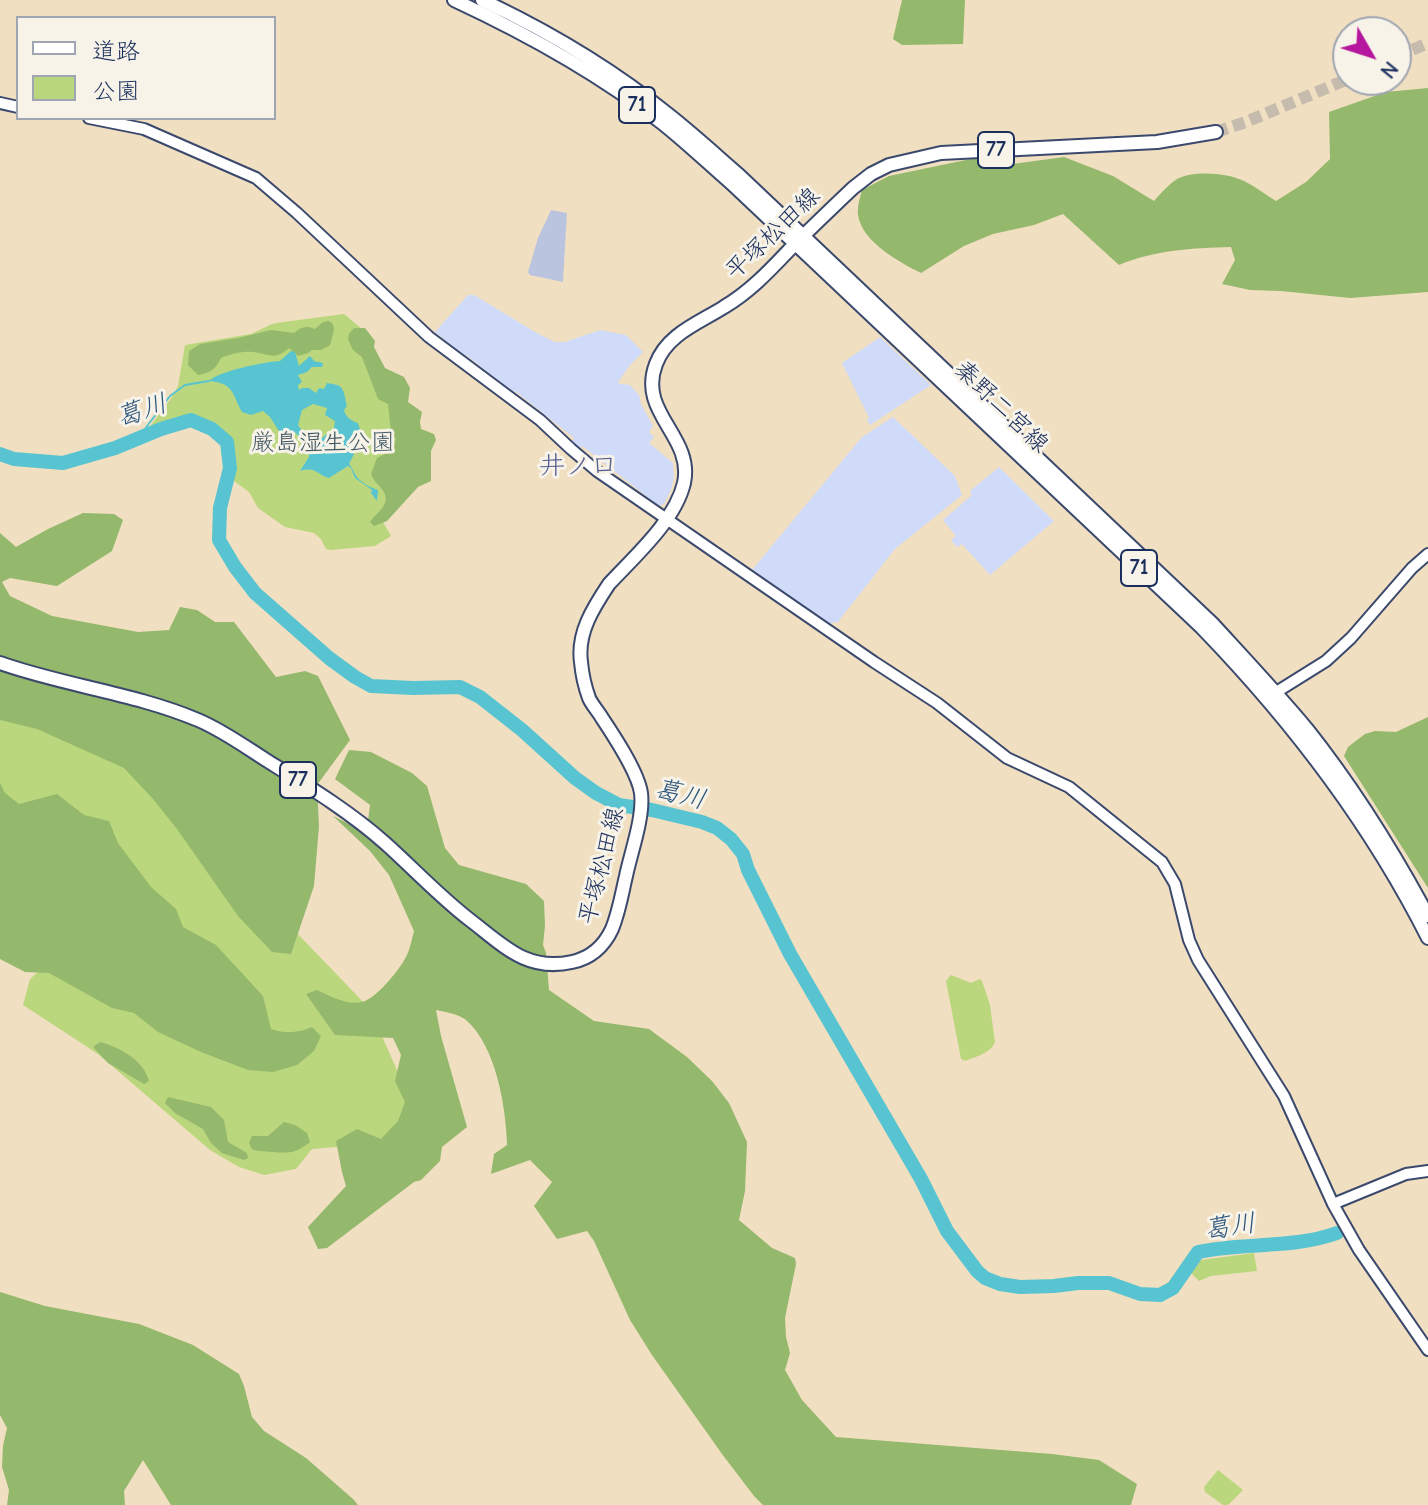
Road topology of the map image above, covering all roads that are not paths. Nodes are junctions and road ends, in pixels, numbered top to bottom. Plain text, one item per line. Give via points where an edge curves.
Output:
1 (454, 0) edge
2 (482, 0) edge
3 (99, 120) edge
4 (1216, 132) tunnel mouth
5 (799, 240) junction
6 (667, 520) junction
7 (1428, 554) edge
8 (0, 663) edge
9 (1271, 695) junction
10 (1428, 916) edge
11 (1428, 938) edge
12 (1428, 1171) edge
13 (1333, 1204) junction
14 (1428, 1350) edge

1 - 5 main road, 秦野二宮線 / 71 via 510,26 619,92
2 - 5 main road, 秦野二宮線 / 71 via 563,42 658,106 739,175
3 - 6 street via 144,129 256,178 440,346
4 - 5 main road, 平塚松田線 / 77 via 1157,142 910,159 862,181
5 - 6 main road, 平塚松田線 / 77 via 748,291 676,336 659,358 652,375 654,402 678,444 685,470
5 - 9 main road, 秦野二宮線 / 71
6 - 8 main road, 平塚松田線 / 77 via 609,584 581,640 590,699 635,773 641,800 618,913 607,939 577,961 534,963 503,945 443,899 384,842 221,731 150,703
6 - 13 street via 937,703 1007,758 1069,787 1162,862 1175,884 1198,960 1284,1096
7 - 9 street via 1334,654
9 - 10 main road, 秦野二宮線 / 71 via 1308,731 1346,783
9 - 11 main road, 秦野二宮線 / 71 via 1372,840
12 - 13 street via 1406,1174
13 - 14 street via 1373,1273

